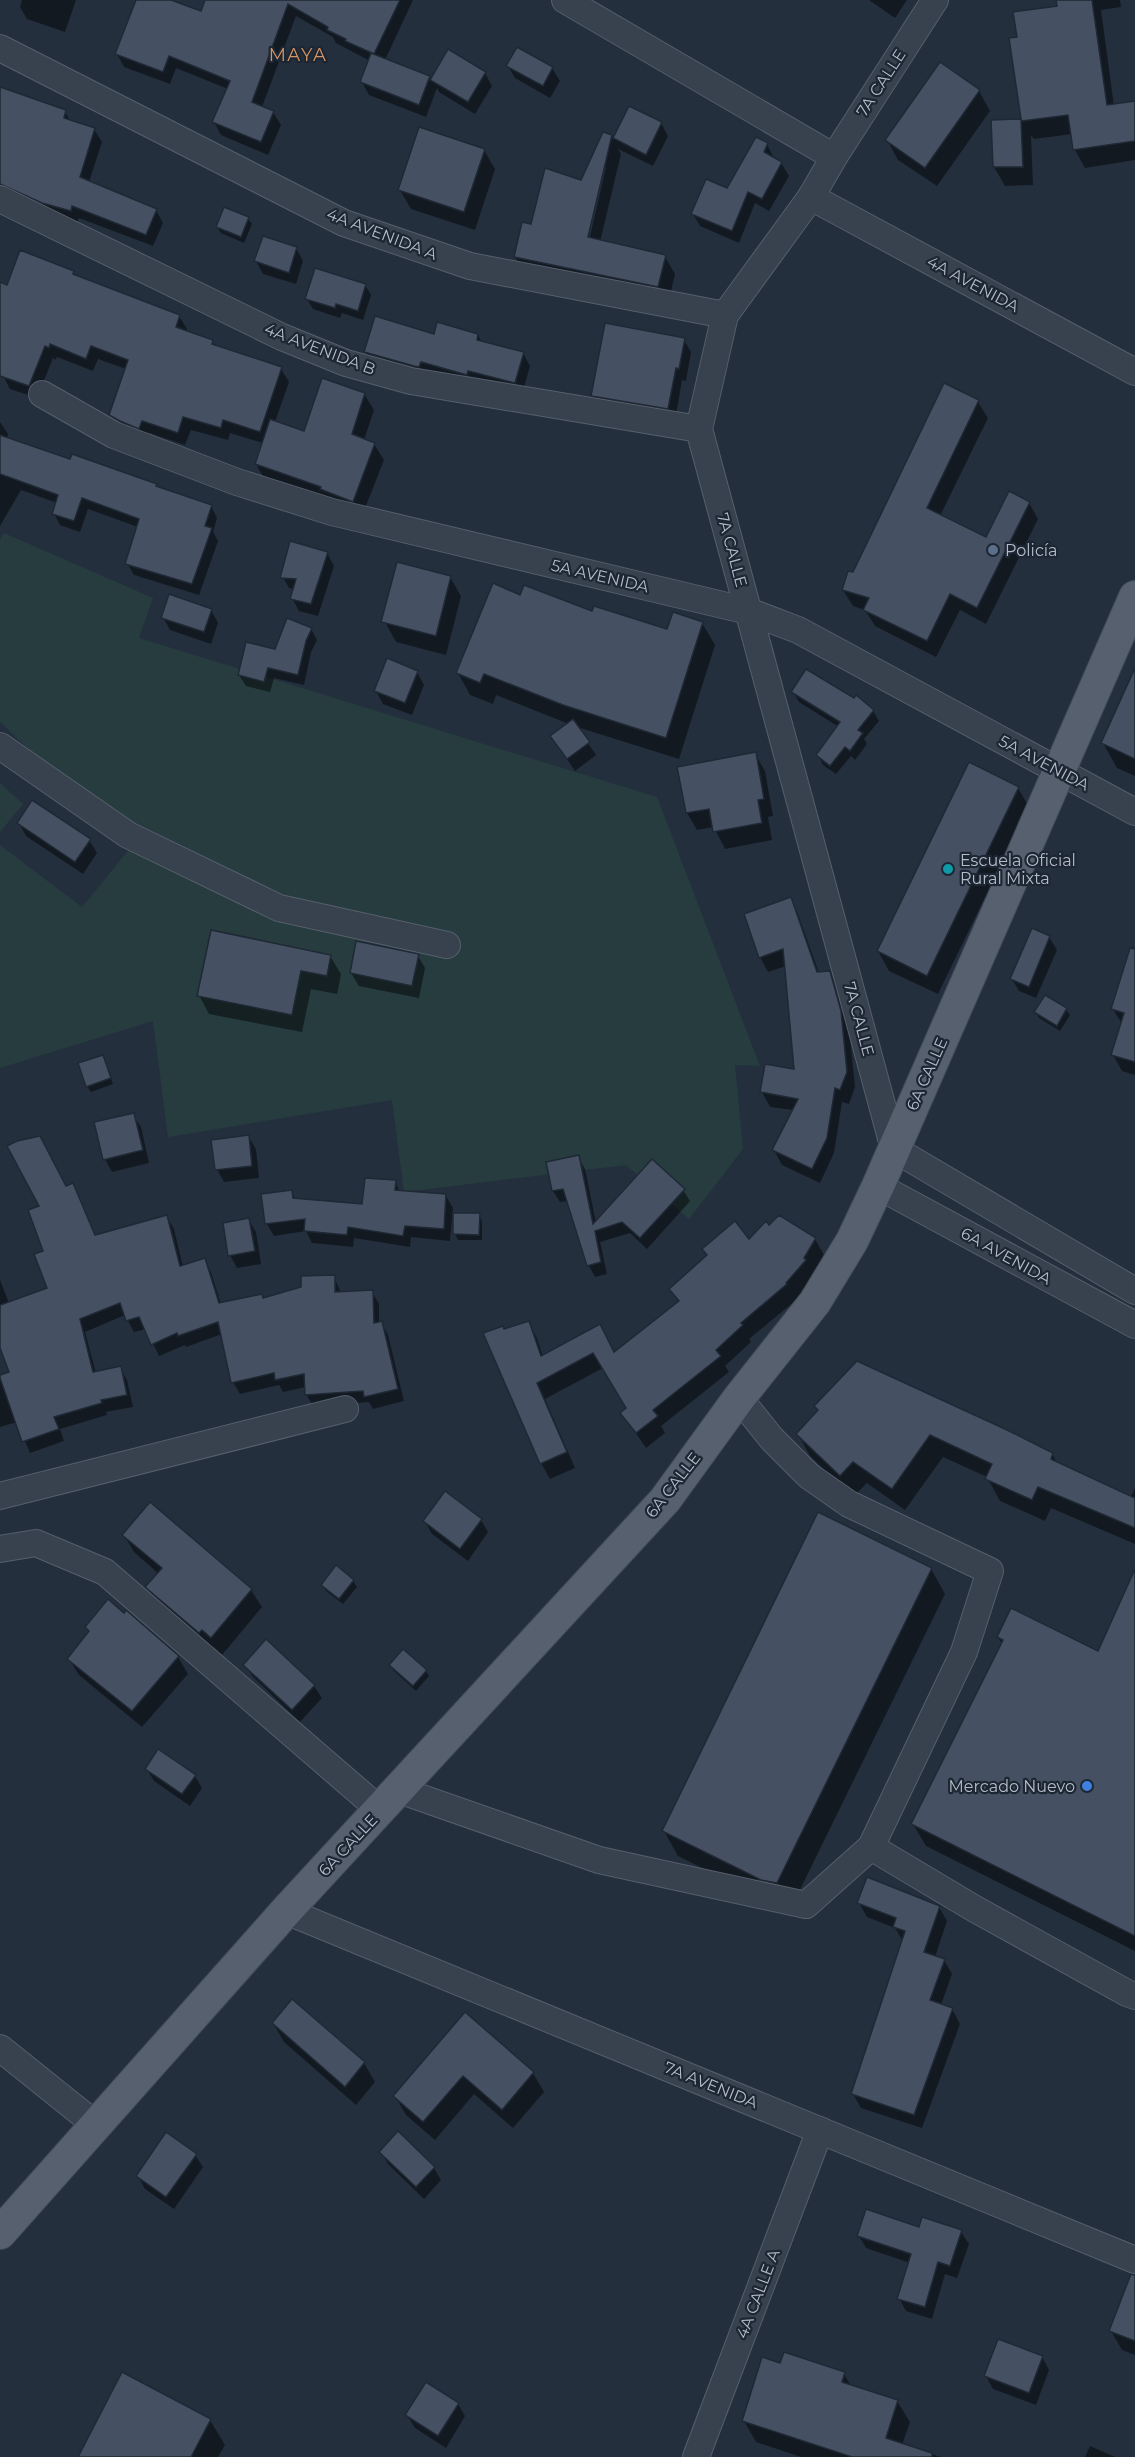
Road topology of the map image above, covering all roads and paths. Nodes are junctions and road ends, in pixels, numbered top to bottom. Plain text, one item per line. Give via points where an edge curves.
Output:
1 (566, 0) edge
2 (935, 0) edge
3 (0, 48) edge
4 (834, 157) junction
5 (811, 196) junction
6 (0, 199) edge
7 (725, 315) junction
8 (1135, 372) edge
9 (42, 394) dead end
10 (699, 429) junction
11 (1135, 597) edge
12 (748, 611) junction
13 (0, 746) edge
14 (1059, 771) junction
15 (1135, 812) edge
16 (447, 945) dead end
17 (894, 1149) junction
18 (878, 1186) junction
19 (1133, 1286) edge
20 (1111, 1313) junction
21 (1135, 1325) edge
22 (739, 1398) junction
23 (345, 1409) dead end
24 (0, 1496) edge
25 (0, 1549) edge
26 (389, 1800) junction
27 (871, 1847) junction
28 (286, 1911) junction
29 (1135, 1996) edge
30 (0, 2048) edge
31 (96, 2125) junction
32 (820, 2130) junction
33 (0, 2233) edge
34 (1135, 2260) edge
35 (696, 2457) edge

1 - 4 street
2 - 4 street, 7A CALLE
3 - 7 street, 4A AVENIDA A via 344,223 470,266
4 - 5 street, 7A CALLE
5 - 7 street, 7A CALLE
5 - 8 street, 4A AVENIDA
6 - 10 street, 4A AVENIDA B via 282,337 346,363 411,381
7 - 10 street, 7A CALLE
9 - 12 street, 5A AVENIDA via 114,435 237,482 332,512
10 - 12 street, 7A CALLE
11 - 14 main road, 6A CALLE
12 - 14 street, 5A AVENIDA via 798,630
12 - 17 street, 7A CALLE
13 - 16 street via 128,835 279,908
14 - 15 street, 5A AVENIDA
14 - 17 main road, 6A CALLE
17 - 18 main road, 6A CALLE
17 - 19 street, 6A AVENIDA
18 - 20 street, 6A AVENIDA
18 - 22 main road, 6A CALLE via 852,1241 815,1302
19 - 20 street
20 - 21 street, 6A AVENIDA
22 - 26 main road, 6A CALLE via 665,1500
22 - 27 street via 809,1476 849,1504 990,1571 964,1652
23 - 24 street
25 - 26 street via 36,1543 105,1572
26 - 27 street via 599,1860 806,1905
26 - 28 main road, 6A CALLE
27 - 29 street
28 - 31 main road, 6A CALLE
28 - 32 street, 7A AVENIDA
30 - 31 street
31 - 33 main road, 6A CALLE
32 - 34 street, 7A AVENIDA
32 - 35 street, 4A CALLE A

